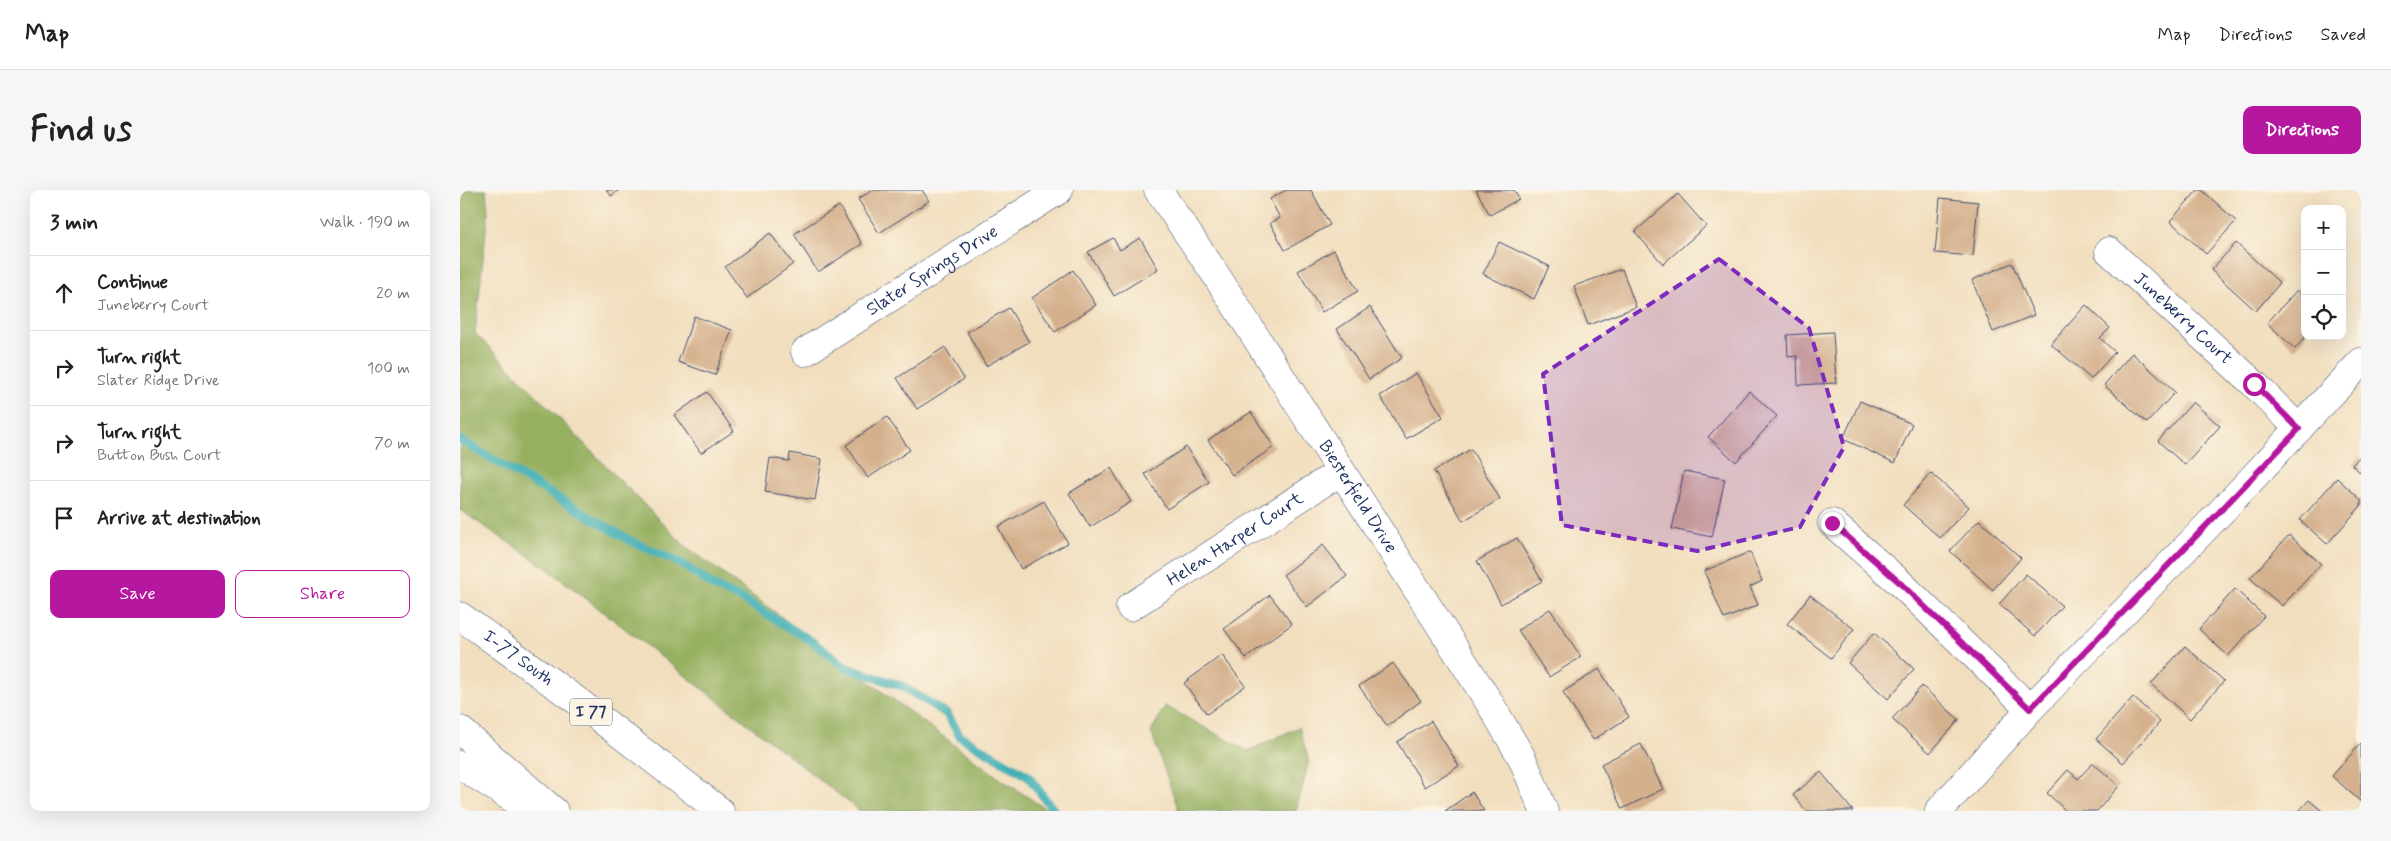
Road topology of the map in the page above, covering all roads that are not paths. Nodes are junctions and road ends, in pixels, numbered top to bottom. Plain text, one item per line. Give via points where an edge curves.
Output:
1 (1060, 190) edge
2 (1158, 190) edge
3 (2109, 251) dead end
4 (805, 352) dead end
5 (2361, 362) edge
6 (2299, 429) junction
7 (1340, 472) junction
8 (1832, 523) dead end
9 (1130, 607) dead end
10 (460, 616) edge
11 (2030, 709) junction
12 (460, 730) edge
13 (460, 765) edge
14 (532, 811) edge
15 (554, 811) edge
16 (720, 811) edge
17 (1544, 811) edge
18 (1939, 811) edge

1 - 4 main road, Slater Springs Drive
2 - 7 main road, Biesterfield Drive via 1214,272
3 - 6 main road, Juneberry Court
5 - 6 main road
6 - 11 main road
7 - 9 main road, Helen Harper Court
7 - 17 main road, Biesterfield Drive via 1489,702 1522,758
8 - 11 main road via 1899,582
10 - 16 main road, I-77 South / I 77
11 - 18 main road
12 - 15 main road
13 - 14 main road

